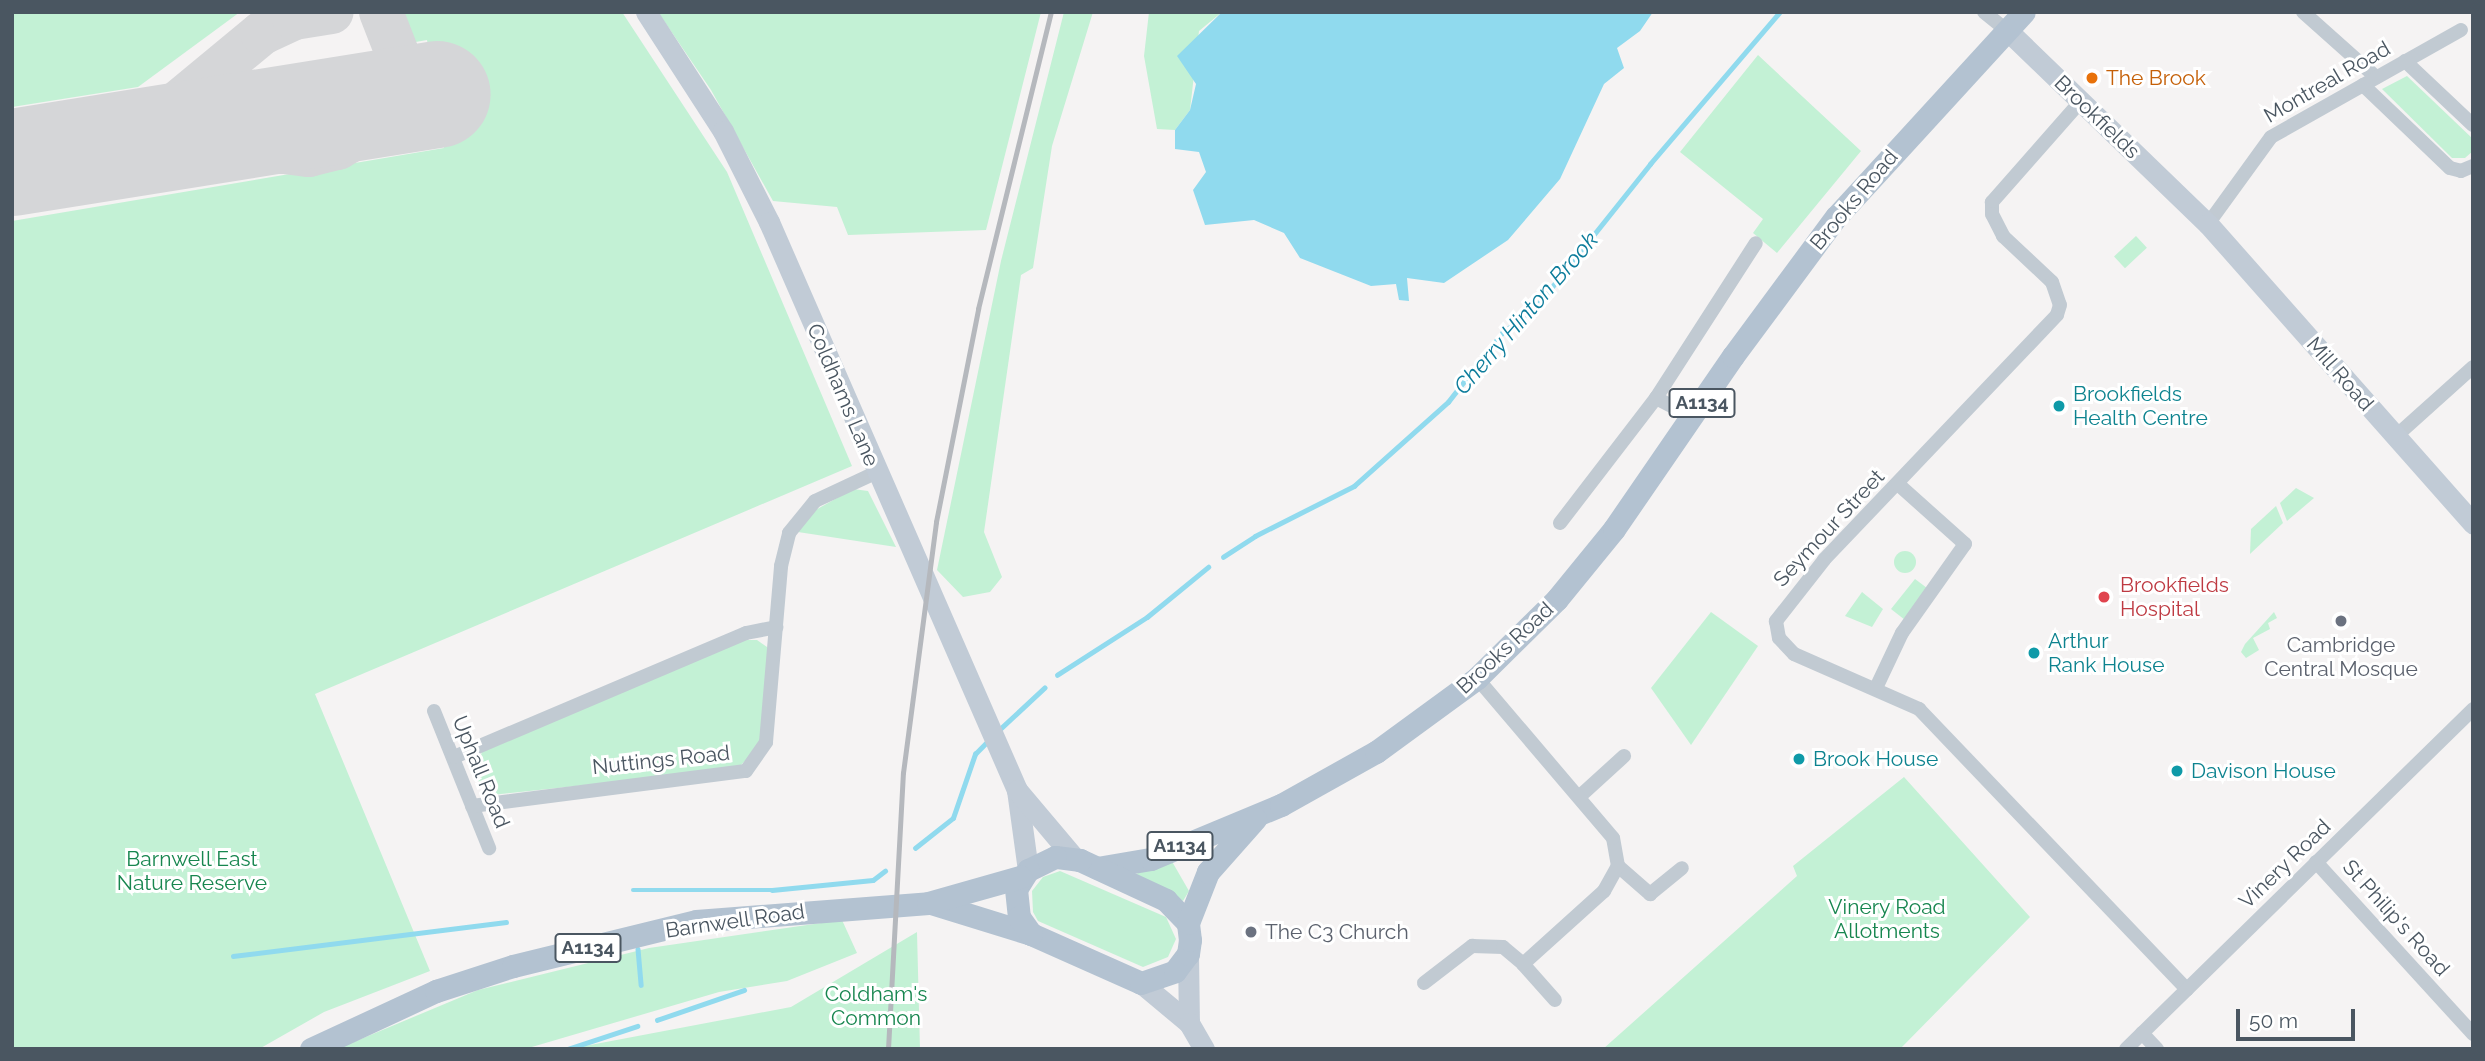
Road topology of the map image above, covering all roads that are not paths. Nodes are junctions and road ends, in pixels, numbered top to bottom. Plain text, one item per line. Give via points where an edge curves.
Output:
1 (646, 12) edge
2 (1984, 12) edge
3 (2024, 12) edge
4 (2303, 12) edge
5 (2461, 30) dead end
6 (2010, 33) junction
7 (2405, 61) junction
8 (2370, 81) junction
9 (2081, 101) junction
10 (2473, 125) edge
11 (2473, 166) edge
12 (2208, 224) junction
13 (1756, 243) dead end
14 (2473, 368) edge
15 (1656, 398) junction
16 (1693, 417) junction
17 (2395, 437) junction
18 (875, 473) junction
19 (1898, 484) junction
20 (1560, 523) dead end
21 (2473, 524) edge
22 (776, 627) junction
23 (1477, 678) junction
24 (1876, 688) junction
25 (2473, 709) edge
26 (434, 711) dead end
27 (1623, 756) dead end
28 (454, 757) junction
29 (1017, 790) junction
30 (1579, 797) junction
31 (472, 806) junction
32 (1260, 814) junction
33 (489, 848) dead end
34 (1076, 860) junction
35 (2316, 862) junction
36 (1618, 866) junction
37 (1097, 868) junction
38 (1682, 868) dead end
39 (1024, 873) junction
40 (928, 903) junction
41 (1188, 923) junction
42 (1031, 934) junction
43 (1188, 954) junction
44 (1523, 964) junction
45 (1424, 982) dead end
46 (1140, 983) junction
47 (2187, 989) junction
48 (1555, 1000) dead end
49 (1189, 1023) junction
50 (2471, 1030) edge
51 (2142, 1033) junction
52 (311, 1049) edge
53 (1204, 1049) edge
54 (2126, 1049) edge
55 (2157, 1049) edge

1 - 18 street, Coldhams Lane via 737,156
2 - 6 street, Brookfields
3 - 6 main road, A1134
4 - 8 street
5 - 7 street, Montreal Road
6 - 9 street, Brookfields
6 - 16 main road, Brooks Road / A1134 via 1836,217
7 - 8 street, Montreal Road
7 - 10 street
8 - 11 street via 2450,168 2461,171
8 - 12 street, Montreal Road via 2271,137
9 - 12 street, Brookfields
9 - 19 street, Seymour Street via 1992,202 1992,214 2003,236 2053,282 2060,305 2057,315
12 - 17 street, Mill Road
13 - 15 street
14 - 17 street
15 - 16 street
15 - 20 street
16 - 23 main road, Brooks Road / A1134 via 1573,580
17 - 21 street, Mill Road
18 - 22 street, Nuttings Road via 815,501 794,524 781,566
18 - 29 street, Coldhams Lane
19 - 24 street via 1965,544 1902,633
19 - 24 street, Seymour Street via 1824,560 1776,621 1779,638 1794,654
22 - 28 street via 746,634
22 - 31 street, Nuttings Road via 766,742 746,771
23 - 30 street
23 - 32 main road, Brooks Road / A1134 via 1376,752
24 - 47 street, Seymour Street via 1909,702 1929,718
25 - 35 street, Vinery Road
26 - 28 street, Uphall Road
27 - 30 street
28 - 31 street, Uphall Road
29 - 34 street, Coldhams Lane
29 - 39 street, Coldhams Lane
30 - 36 street via 1613,838
31 - 33 street, Uphall Road
32 - 37 main road, Brooks Road / A1134 via 1151,859
32 - 41 main road, Brooks Road / A1134 via 1208,872
34 - 37 main road, A1134
34 - 39 main road, A1134 via 1055,857
35 - 47 street, Vinery Road
35 - 50 street, St Philip's Road
36 - 38 street via 1650,894
36 - 44 street via 1604,891
37 - 41 main road, A1134 via 1166,900
39 - 40 main road, Barnwell Road / A1134
39 - 42 main road via 1015,903
40 - 42 main road, Barnwell Road / A1134
40 - 52 main road, Barnwell Road / A1134 via 696,921 513,966 449,987
41 - 43 main road, A1134
42 - 46 main road, A1134
43 - 46 main road via 1175,971
43 - 49 street
44 - 45 street via 1503,947 1472,946
44 - 48 street
46 - 49 street
47 - 51 street, Vinery Road
49 - 53 street
51 - 54 street, Vinery Road
51 - 55 street

